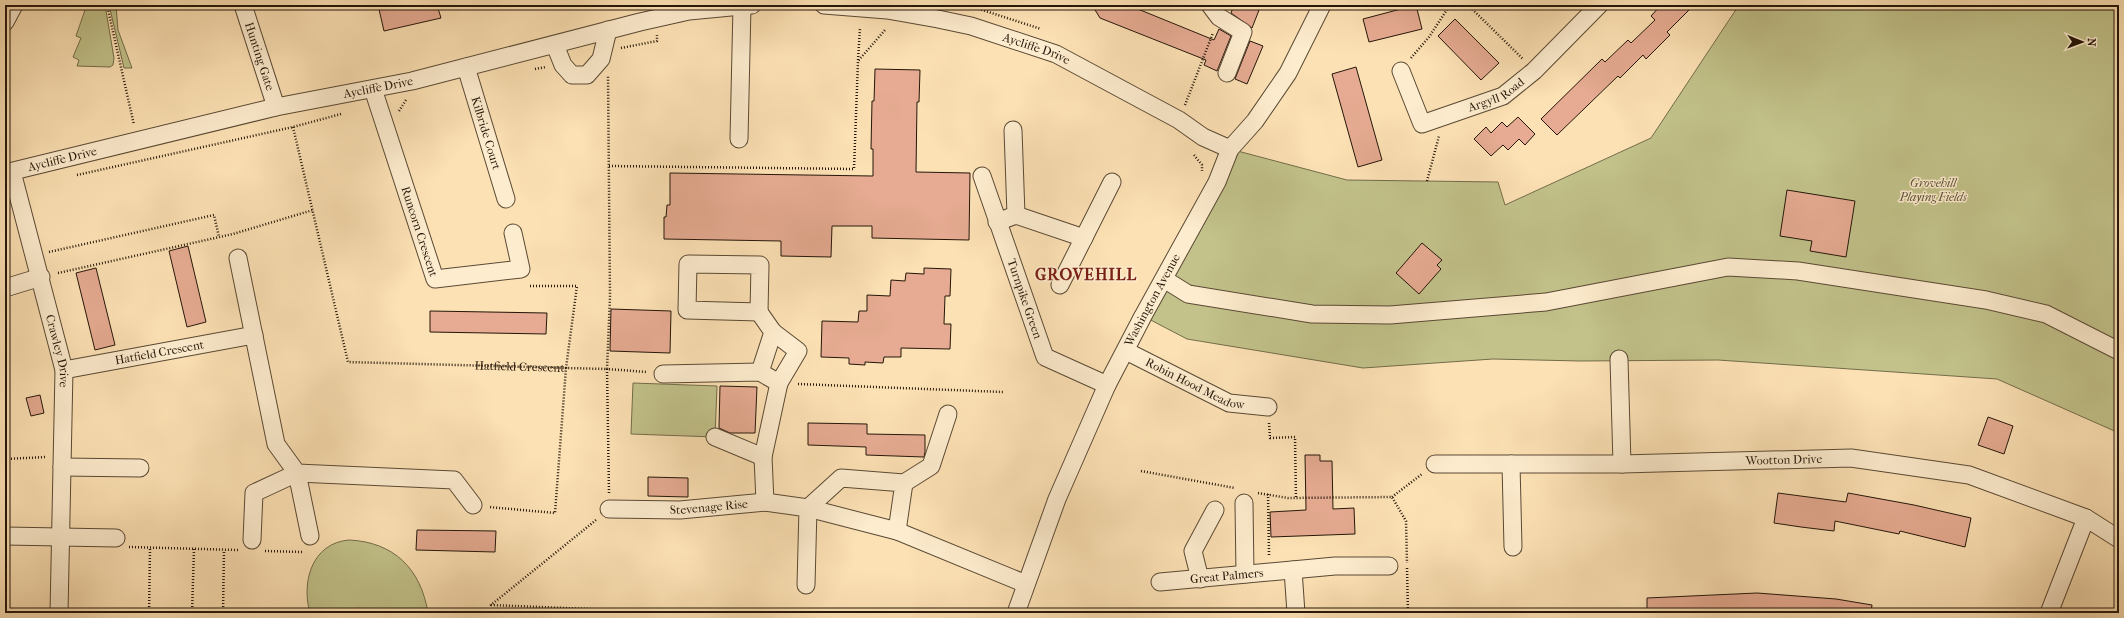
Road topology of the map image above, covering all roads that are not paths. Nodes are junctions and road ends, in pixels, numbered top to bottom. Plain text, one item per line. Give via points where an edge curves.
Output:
1 (14, 5) edge
2 (243, 5) edge
3 (752, 5) edge
4 (824, 5) edge
5 (1322, 5) edge
6 (1599, 5) edge
7 (742, 6) edge
8 (1215, 11) edge
9 (5, 22) edge
10 (608, 30) junction
11 (555, 45) junction
12 (466, 68) junction
13 (1401, 71) road end
14 (1227, 73) dead end
15 (373, 89) junction
16 (276, 107) junction
17 (1013, 130) dead end
18 (739, 139) dead end
19 (1230, 149) junction
20 (9, 173) edge
21 (982, 176) dead end
22 (1112, 182) dead end
23 (506, 199) dead end
24 (1016, 215) junction
25 (998, 222) junction
26 (513, 233) dead end
27 (1084, 238) junction
28 (238, 258) dead end
29 (41, 277) junction
30 (1164, 279) junction
31 (1060, 286) dead end
32 (5, 288) edge
33 (759, 312) junction
34 (773, 332) junction
35 (254, 335) junction
36 (1126, 351) junction
37 (2119, 351) edge
38 (1619, 359) dead end
39 (64, 370) junction
40 (760, 372) junction
41 (663, 374) road end
42 (779, 383) junction
43 (1107, 385) junction
44 (1268, 407) road end
45 (948, 414) dead end
46 (715, 437) dead end
47 (763, 457) junction
48 (62, 462) junction
49 (1435, 464) road end
50 (1510, 464) junction
51 (1622, 464) junction
52 (140, 468) dead end
53 (297, 472) junction
54 (904, 483) junction
55 (1245, 494) road end
56 (765, 502) junction
57 (473, 505) road end
58 (808, 508) junction
59 (609, 509) road end
60 (1215, 510) dead end
61 (2086, 518) junction
62 (897, 532) junction
63 (60, 535) junction
64 (5, 536) edge
65 (310, 536) road end
66 (2119, 539) edge
67 (119, 542) road end
68 (252, 547) road end
69 (1513, 547) dead end
70 (1389, 566) dead end
71 (1293, 570) junction
72 (1245, 574) junction
73 (1200, 579) junction
74 (1160, 582) dead end
75 (1026, 584) junction
76 (806, 585) dead end
77 (58, 613) edge
78 (1016, 613) edge
79 (1296, 613) edge
80 (2049, 613) edge

1 - 9 street
2 - 16 street, Hunting Gate
3 - 7 street, Aycliffe Drive
4 - 19 street, Aycliffe Drive via 887,10 971,26 1056,54 1179,120 1203,137
5 - 19 street, Washington Avenue via 1288,73 1255,121
6 - 13 street, Argyll Road via 1534,71 1503,96 1422,124
7 - 10 street, Aycliffe Drive via 689,11
7 - 18 street
8 - 14 street via 1243,32
10 - 11 street, Aycliffe Drive
10 - 11 street via 601,59 587,75 572,75 563,65
11 - 12 street, Aycliffe Drive
12 - 15 street, Aycliffe Drive
12 - 23 street, Kilbride Court
15 - 16 street, Aycliffe Drive
15 - 26 street, Runcorn Crescent via 435,278 521,269
16 - 20 street, Aycliffe Drive
17 - 24 street
19 - 30 street, Washington Avenue via 1217,182
20 - 29 street, Crawley Drive
21 - 25 street, Turnpike Green
22 - 27 street
24 - 25 street
24 - 27 street
25 - 43 street, Turnpike Green via 1045,357
27 - 31 street
28 - 35 street
29 - 32 street
29 - 39 street, Crawley Drive
30 - 36 street, Washington Avenue
30 - 37 street via 1188,294 1305,313 1390,315 1546,302 1728,267 1798,271 1986,300 2046,314
33 - 33 street via 687,310 688,264 760,265
33 - 34 street
34 - 40 street
34 - 42 street via 798,352
35 - 39 street, Hatfield Crescent
35 - 53 street via 276,444
36 - 43 street, Washington Avenue
36 - 44 street, Robin Hood Meadow via 1229,403
38 - 51 street
39 - 48 street, Crawley Drive
40 - 41 street
40 - 42 street
42 - 47 street
43 - 75 street, Washington Avenue via 1056,499
45 - 54 street via 931,466
46 - 47 street
47 - 56 street
48 - 52 street
48 - 63 street, Crawley Drive
49 - 50 street, Wootton Drive
50 - 51 street, Wootton Drive
50 - 69 street
51 - 61 street, Wootton Drive via 1851,458 1969,474
53 - 57 street via 454,480
53 - 65 street
53 - 68 street via 254,494
54 - 58 street via 841,478
54 - 62 street
55 - 72 street
56 - 58 street, Stevenage Rise
56 - 59 street, Stevenage Rise via 680,510
58 - 62 street, Stevenage Rise
58 - 76 street
60 - 73 street via 1193,551
61 - 66 street, Wootton Drive
61 - 80 street
62 - 75 street, Stevenage Rise
63 - 64 street
63 - 67 street
63 - 77 street, Crawley Drive
70 - 71 street, Great Palmers via 1335,566
71 - 72 street, Great Palmers
71 - 79 street
72 - 73 street, Great Palmers
73 - 74 street, Great Palmers
75 - 78 street, Washington Avenue

